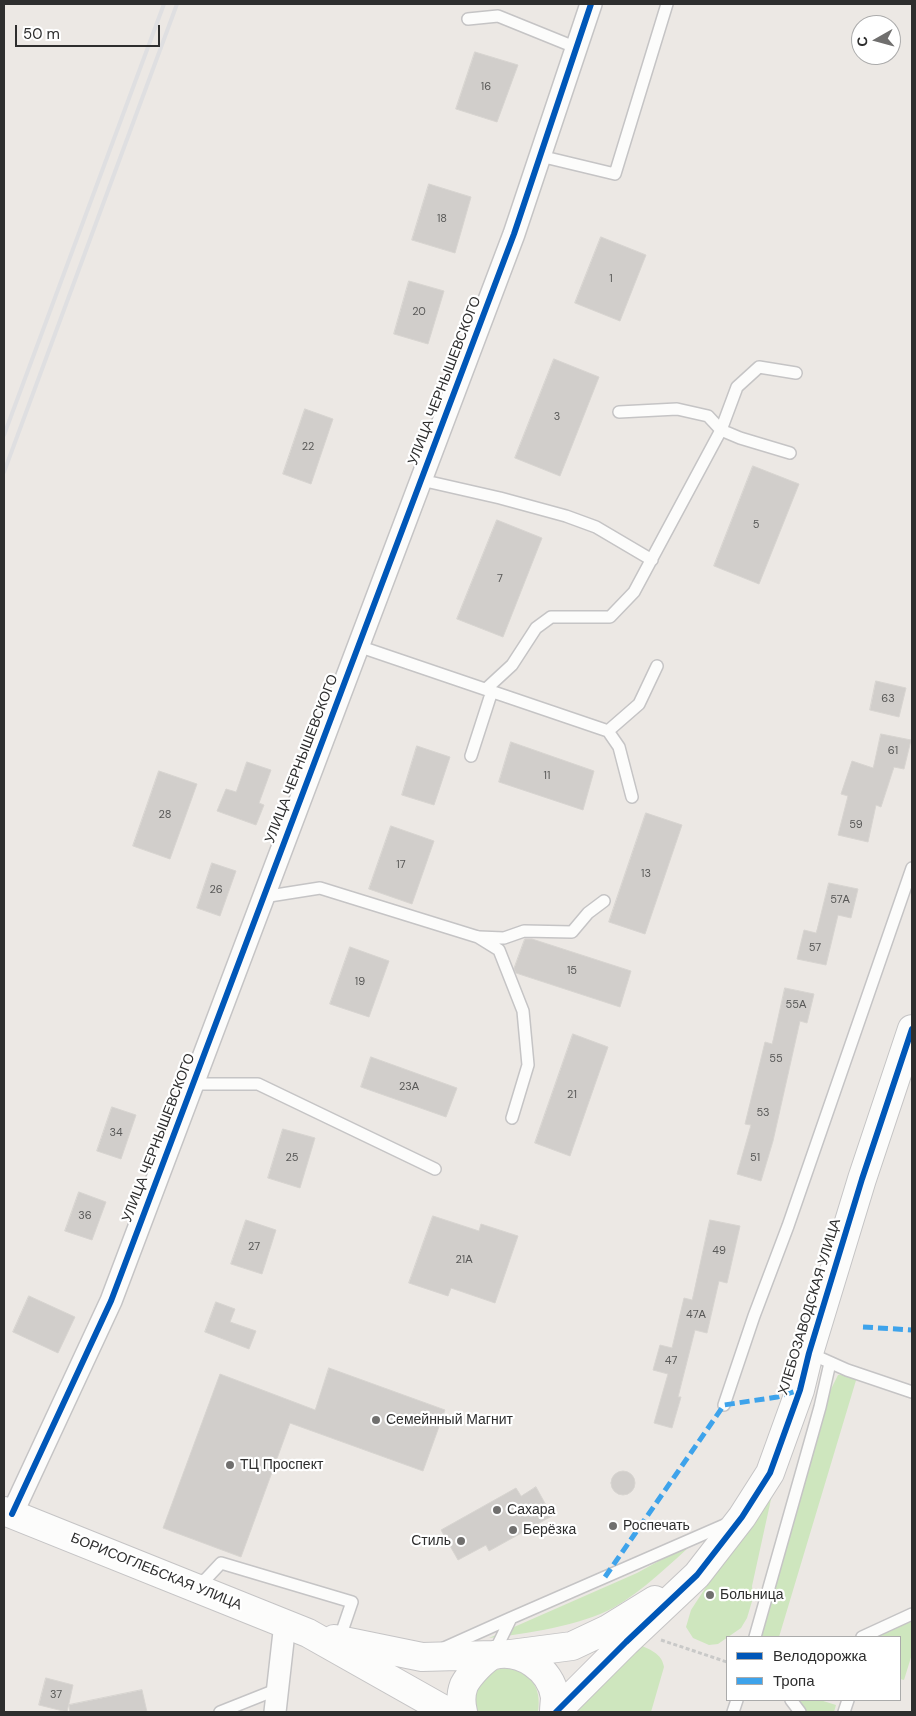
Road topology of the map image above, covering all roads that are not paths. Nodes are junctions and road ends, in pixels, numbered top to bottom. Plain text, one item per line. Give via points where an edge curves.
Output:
1 (592, 4) edge
2 (667, 4) edge
3 (468, 19) dead end
4 (576, 48) junction
5 (540, 156) junction
6 (796, 373) dead end
7 (619, 412) dead end
8 (721, 430) junction
9 (790, 453) dead end
10 (421, 480) junction
11 (652, 560) junction
12 (358, 646) junction
13 (657, 666) dead end
14 (489, 690) junction
15 (608, 731) junction
16 (471, 756) dead end
17 (632, 797) dead end
18 (912, 868) edge
19 (262, 898) junction
20 (604, 901) dead end
21 (478, 937) junction
22 (912, 1029) edge
23 (193, 1084) junction
24 (512, 1118) dead end
25 (436, 1169) dead end
26 (819, 1358) junction
27 (912, 1392) edge
28 (724, 1405) dead end
29 (8, 1513) edge
30 (742, 1517) junction
31 (697, 1575) junction
32 (191, 1586) junction
33 (912, 1614) edge
34 (511, 1618) junction
35 (296, 1628) junction
36 (755, 1636) edge
37 (864, 1636) edge
38 (339, 1640) junction
39 (502, 1655) junction
40 (422, 1657) junction
41 (278, 1689) junction
42 (792, 1701) edge
43 (220, 1712) edge
44 (275, 1712) edge
45 (448, 1712) edge
46 (463, 1712) edge
47 (555, 1712) edge
48 (800, 1712) edge

1 - 4 street, УЛИЦА ЧЕРНЫШЕВСКОГО
2 - 5 lane via 615,174
3 - 4 lane via 498,16
4 - 5 street, УЛИЦА ЧЕРНЫШЕВСКОГО
5 - 10 street, УЛИЦА ЧЕРНЫШЕВСКОГО
6 - 8 lane via 759,368 738,387
7 - 8 lane via 677,409 708,416
8 - 9 lane
8 - 11 lane
10 - 11 lane via 566,516 596,527
10 - 12 street, УЛИЦА ЧЕРНЫШЕВСКОГО
11 - 14 lane via 634,592 610,616 551,617 536,628 512,666
12 - 14 lane
12 - 19 street, УЛИЦА ЧЕРНЫШЕВСКОГО
13 - 15 lane via 639,704
14 - 15 lane
14 - 16 lane
15 - 17 lane via 619,747
18 - 28 lane
19 - 21 lane via 320,888
19 - 23 street, УЛИЦА ЧЕРНЫШЕВСКОГО
20 - 21 lane via 588,913 572,932 524,931 504,938
21 - 24 lane via 499,950 523,1011 528,1065
22 - 26 street, ХЛЕБОЗАВОДСКАЯ УЛИЦА via 862,1179
23 - 25 lane via 258,1084
23 - 29 street, УЛИЦА ЧЕРНЫШЕВСКОГО via 111,1301
26 - 27 lane
26 - 30 street, ХЛЕБОЗАВОДСКАЯ УЛИЦА via 800,1390 770,1473
26 - 36 lane via 820,1407
29 - 32 street, БОРИСОГЛЕБСКАЯ УЛИЦА
30 - 31 street, ХЛЕБОЗАВОДСКАЯ УЛИЦА
30 - 34 lane
31 - 39 street via 608,1629 572,1646
31 - 47 street
32 - 35 street, БОРИСОГЛЕБСКАЯ УЛИЦА
32 - 38 lane via 206,1579 221,1563 352,1602
33 - 37 lane
34 - 39 lane
34 - 40 lane
35 - 38 street
35 - 41 street
35 - 45 street
38 - 40 street
39 - 40 street
39 - 46 street via 480,1664 464,1686
39 - 47 street via 534,1663 546,1674 555,1696
41 - 43 lane
41 - 44 street
42 - 48 lane

